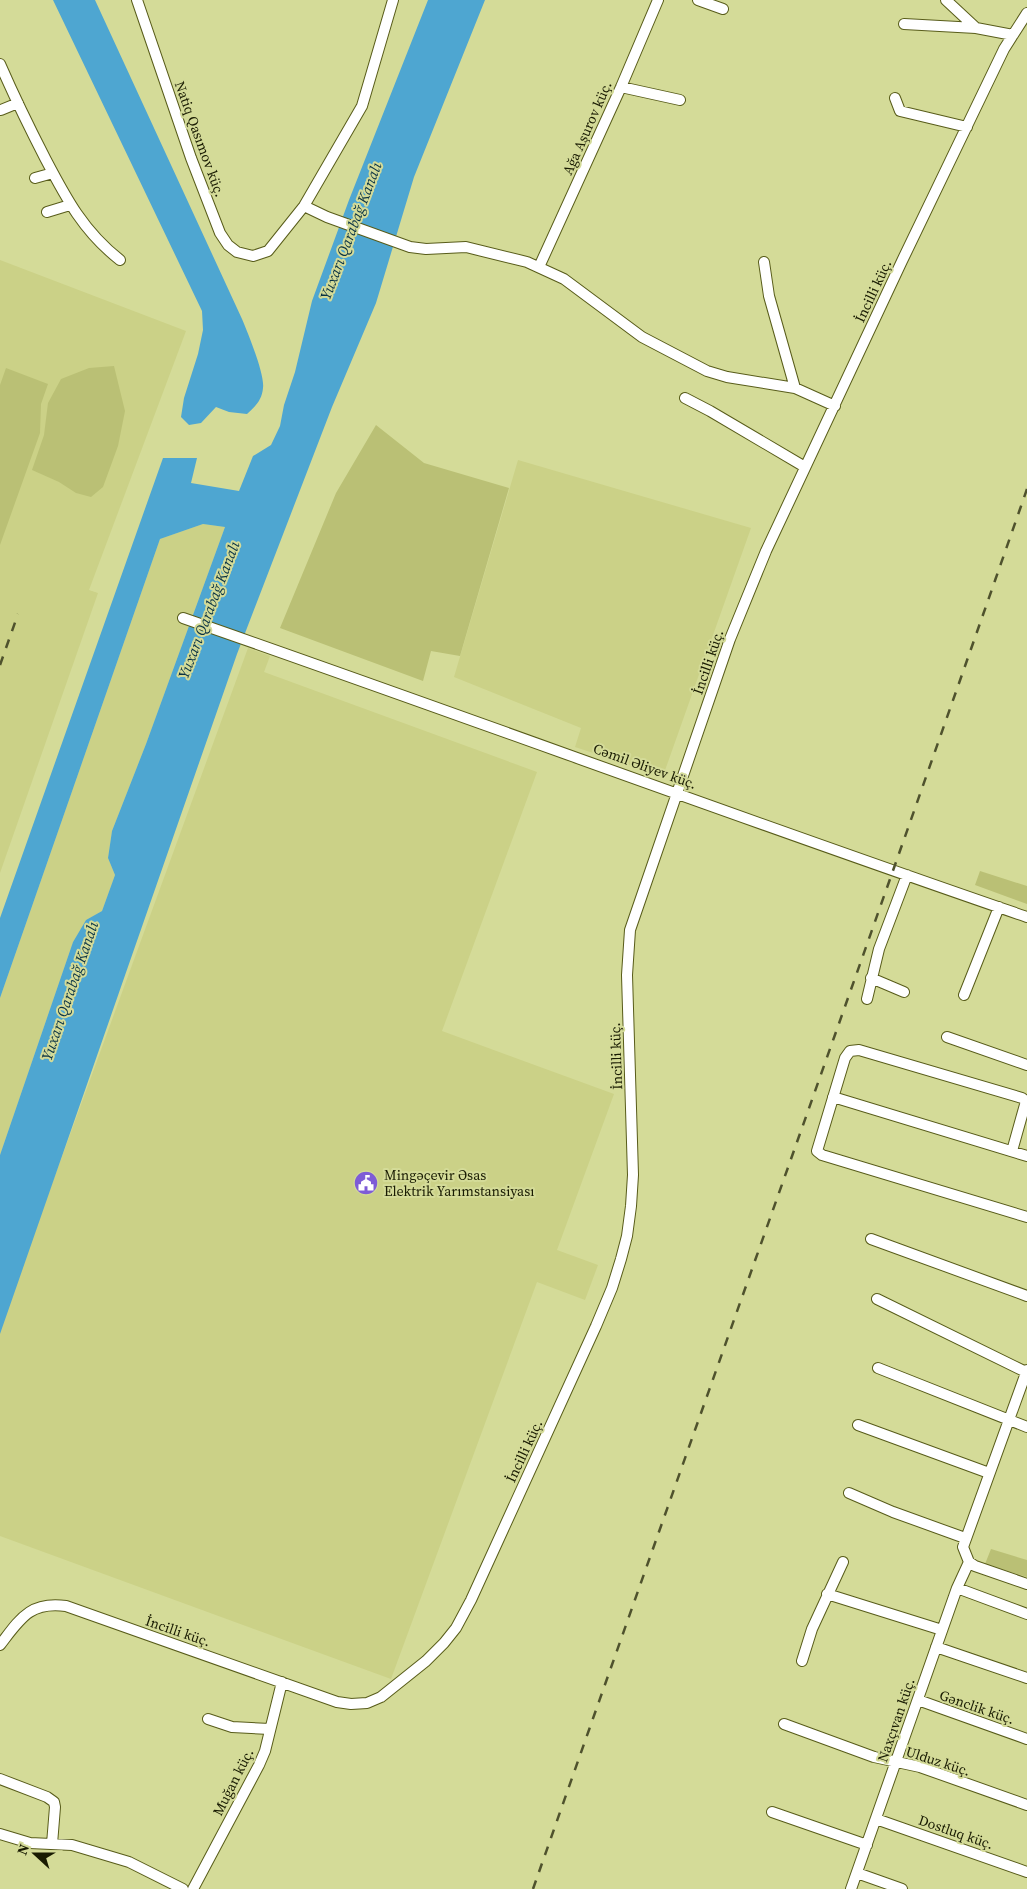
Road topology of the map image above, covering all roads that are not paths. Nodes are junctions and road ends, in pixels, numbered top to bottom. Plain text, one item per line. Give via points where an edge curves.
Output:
1 (137, 0) edge
2 (393, 0) edge
3 (658, 0) edge
4 (698, 0) edge
5 (946, 0) edge
6 (723, 9) dead end
7 (1027, 12) edge
8 (904, 24) dead end
9 (976, 28) junction
10 (1013, 35) junction
11 (0, 64) edge
12 (621, 87) junction
13 (895, 98) dead end
14 (680, 100) dead end
15 (18, 102) junction
16 (1, 110) dead end
17 (967, 127) junction
18 (53, 173) junction
19 (35, 178) dead end
20 (70, 205) junction
21 (304, 206) junction
22 (47, 212) dead end
23 (120, 260) dead end
24 (764, 262) dead end
25 (539, 267) junction
26 (795, 388) junction
27 (685, 398) dead end
28 (835, 406) junction
29 (805, 468) junction
30 (183, 618) dead end
31 (678, 793) junction
32 (907, 875) junction
33 (999, 907) junction
34 (1027, 917) edge
35 (872, 978) junction
36 (904, 992) dead end
37 (964, 995) dead end
38 (867, 999) dead end
39 (947, 1038) dead end
40 (1027, 1065) edge
41 (833, 1097) junction
42 (1012, 1151) junction
43 (1027, 1156) edge
44 (1027, 1217) edge
45 (871, 1239) dead end
46 (1027, 1296) edge
47 (877, 1299) dead end
48 (878, 1368) dead end
49 (1027, 1371) edge
50 (1009, 1420) junction
51 (858, 1425) dead end
52 (1027, 1427) edge
53 (989, 1473) junction
54 (849, 1493) dead end
55 (965, 1538) junction
56 (967, 1558) junction
57 (843, 1562) dead end
58 (1027, 1584) edge
59 (957, 1588) junction
60 (827, 1594) junction
61 (1027, 1614) edge
62 (942, 1630) junction
63 (0, 1645) edge
64 (936, 1646) junction
65 (802, 1661) dead end
66 (1027, 1678) edge
67 (282, 1682) junction
68 (918, 1700) junction
69 (208, 1719) dead end
70 (784, 1724) dead end
71 (270, 1729) junction
72 (1027, 1739) edge
73 (896, 1762) junction
74 (0, 1779) edge
75 (1027, 1805) edge
76 (772, 1812) dead end
77 (876, 1819) junction
78 (0, 1834) edge
79 (52, 1844) junction
80 (866, 1845) junction
81 (1027, 1872) edge
82 (857, 1873) junction
83 (183, 1889) edge
84 (193, 1889) edge
85 (851, 1889) edge
86 (902, 1889) edge

1 - 21 street, Natiq Qasımov küç. via 191,158 220,233 228,245 237,252 253,256 268,251
2 - 21 street via 362,106
3 - 12 street, Ağa Aşurov küç.
4 - 6 street
5 - 9 street
7 - 10 street, İncilli küç.
8 - 9 street
9 - 10 street
10 - 17 street, İncilli küç.
11 - 15 street
12 - 14 street
12 - 25 street, Ağa Aşurov küç.
13 - 17 street via 900,111
15 - 16 street
15 - 18 street
17 - 28 street, İncilli küç.
18 - 19 street
18 - 20 street
20 - 22 street
20 - 23 street via 88,230
21 - 25 street via 420,249 466,247 509,256
24 - 26 street via 769,296
25 - 26 street via 578,288 642,336 707,371
26 - 28 street
27 - 29 street
28 - 29 street, İncilli küç.
29 - 31 street, İncilli küç. via 730,639
30 - 31 street, Cəmil Əliyev küç.
31 - 32 street, Cəmil Əliyev küç.
31 - 67 street, İncilli küç. via 630,930 627,975 633,1175 631,1206 621,1259 596,1326 471,1600 444,1643 381,1697 367,1703 337,1702
32 - 33 street, Cəmil Əliyev küç.
32 - 35 street via 879,949
33 - 34 street, Cəmil Əliyev küç.
33 - 37 street
35 - 36 street
35 - 38 street
39 - 40 street
41 - 42 street
41 - 42 street via 846,1058 850,1051 858,1050 1013,1095 1026,1101
41 - 44 street via 817,1152
42 - 43 street
45 - 46 street
47 - 49 street
48 - 50 street
49 - 50 street, Naxçıvan küç.
50 - 52 street
50 - 53 street, Naxçıvan küç.
51 - 53 street
53 - 55 street, Naxçıvan küç.
54 - 55 street
55 - 56 street, Naxçıvan küç. via 963,1547
56 - 58 street via 975,1566
56 - 59 street, Naxçıvan küç.
57 - 60 street
59 - 61 street
59 - 62 street, Naxçıvan küç.
60 - 62 street
60 - 65 street
62 - 64 street, Naxçıvan küç.
63 - 67 street, İncilli küç. via 24,1615 54,1604
64 - 66 street
64 - 68 street, Naxçıvan küç.
67 - 71 street, Muğan küç.
68 - 72 street, Gənclik küç.
68 - 73 street, Naxçıvan küç.
69 - 71 street via 232,1727
70 - 73 street, Ulduz küç.
71 - 84 street, Muğan küç. via 259,1765
73 - 75 street, Ulduz küç. via 920,1767
73 - 77 street, Naxçıvan küç.
74 - 79 street via 54,1802
76 - 80 street
77 - 80 street, Naxçıvan küç.
77 - 81 street, Dostluq küç.
78 - 79 street via 30,1843
79 - 83 street via 72,1845 129,1862
80 - 82 street, Naxçıvan küç.
82 - 85 street, Naxçıvan küç.
82 - 86 street

